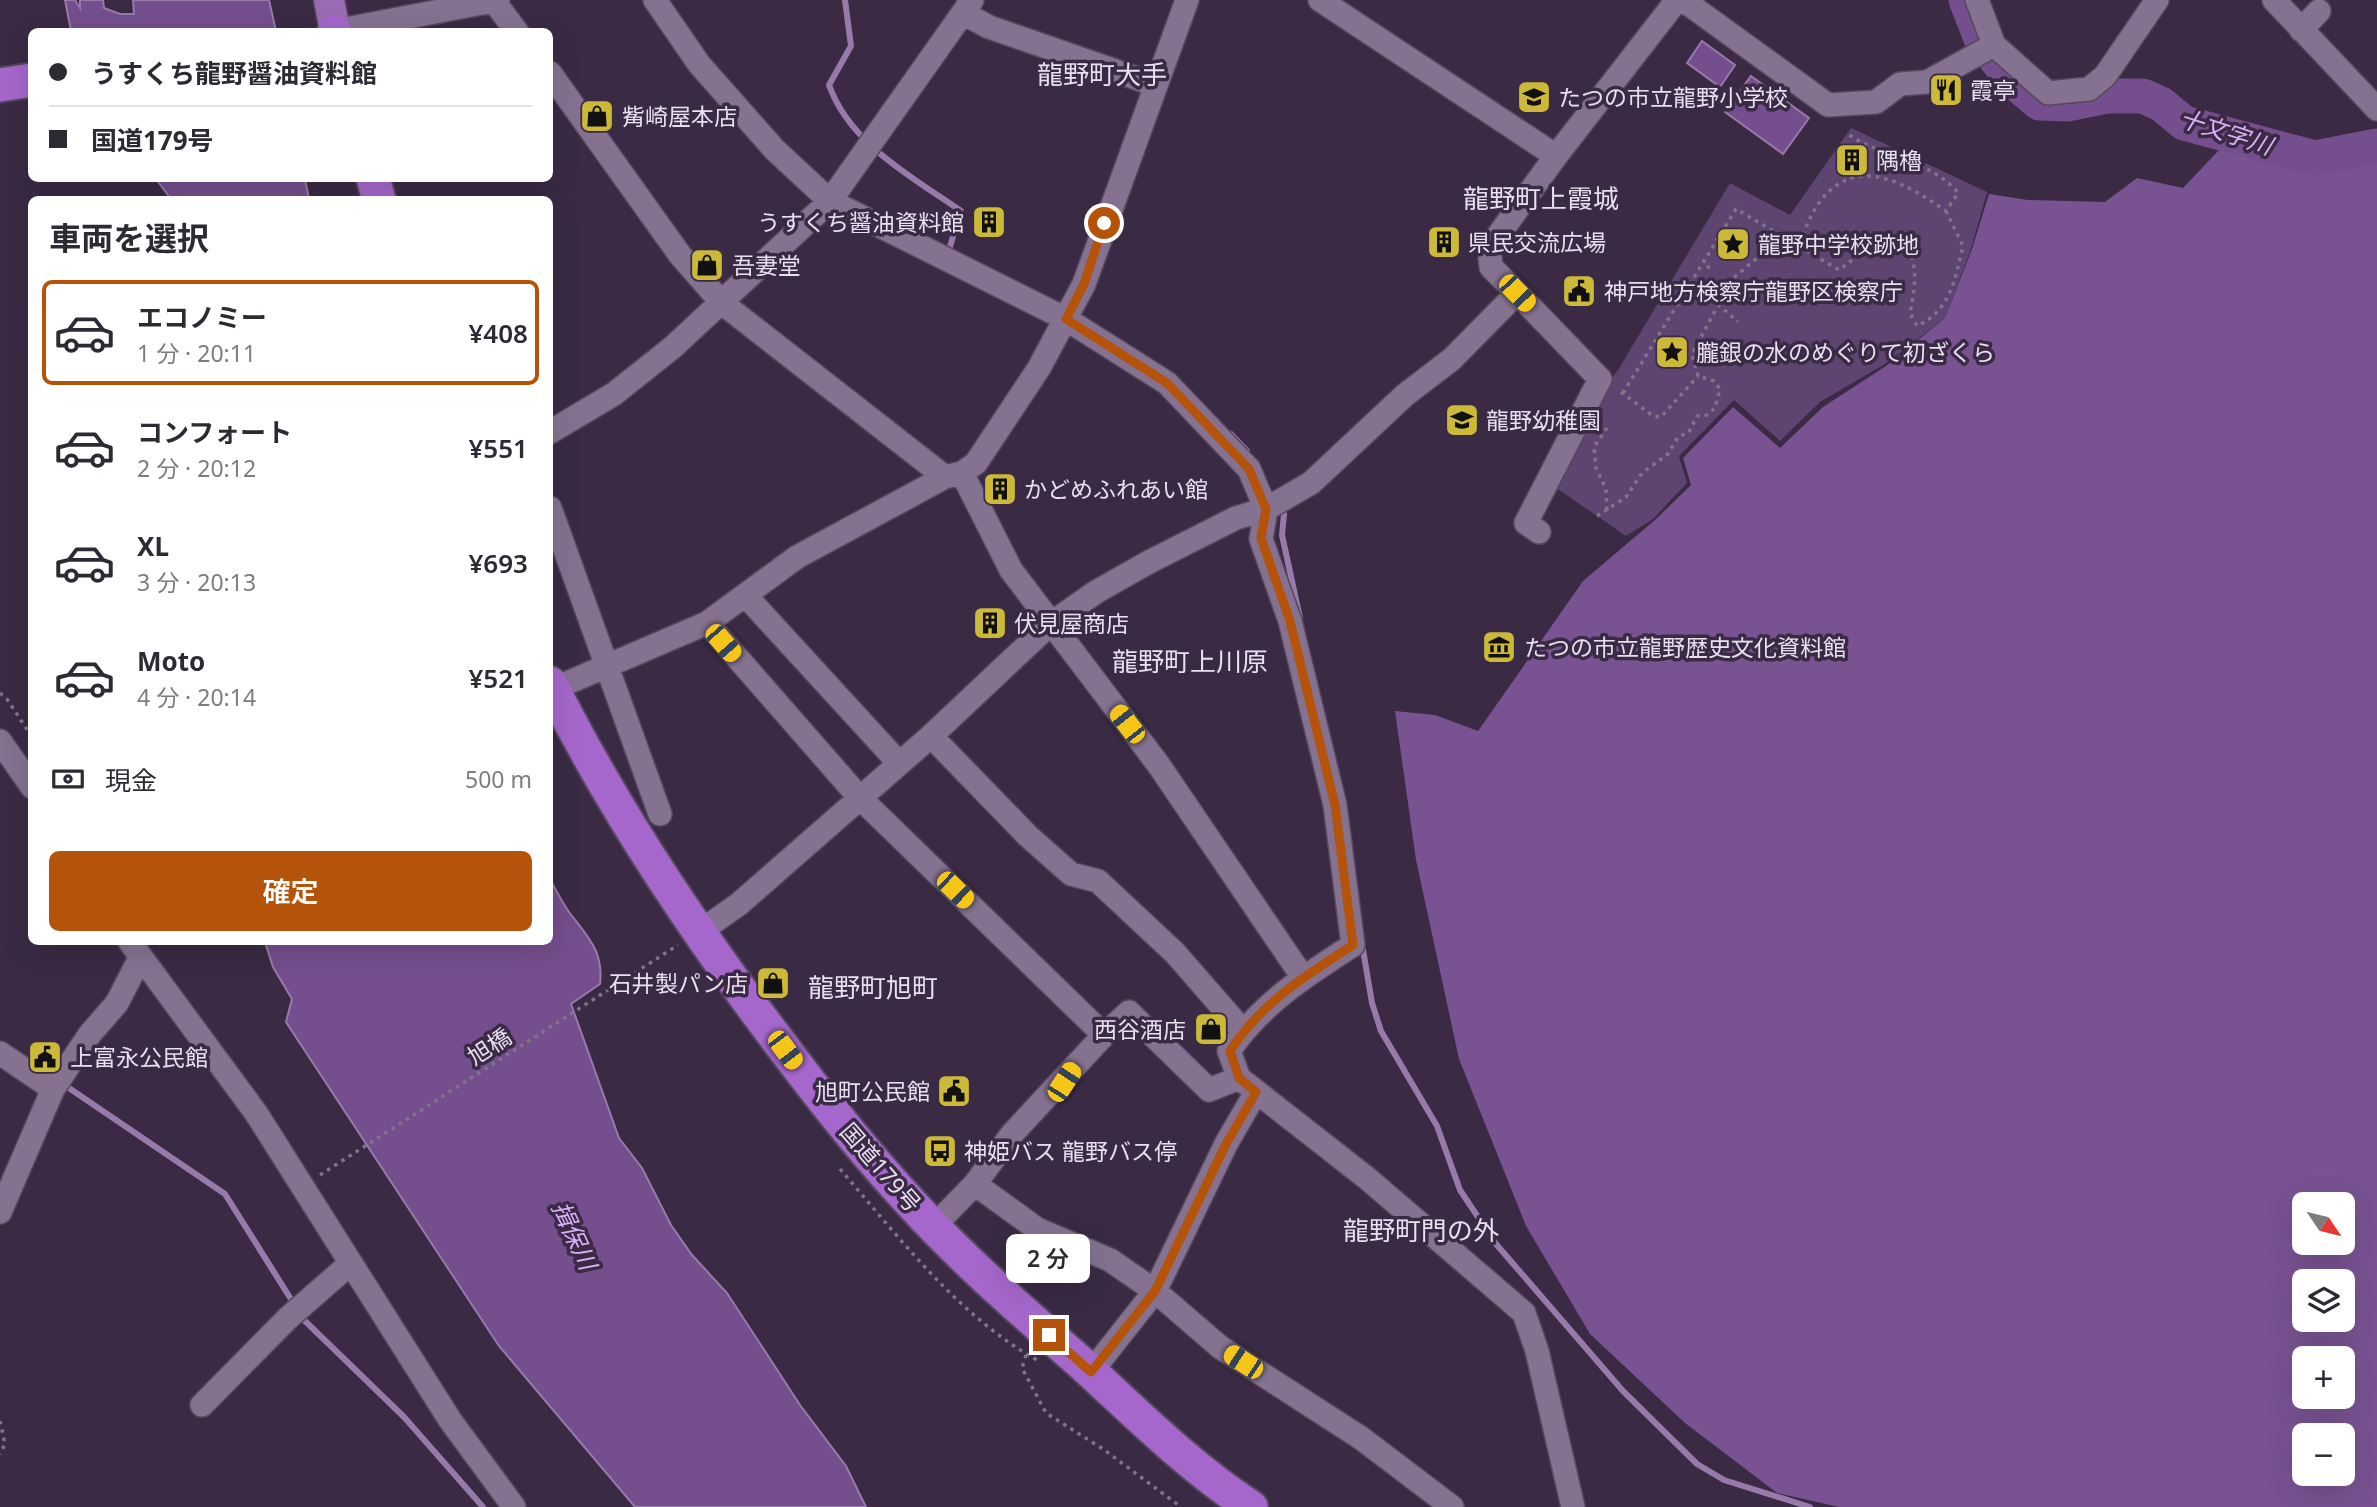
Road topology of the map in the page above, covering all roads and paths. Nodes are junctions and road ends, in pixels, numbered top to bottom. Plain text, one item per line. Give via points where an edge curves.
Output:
1 (329, 0) edge
2 (655, 0) edge
3 (1187, 0) edge
4 (1320, 0) edge
5 (1677, 0) edge
6 (1683, 0) edge
7 (1977, 0) edge
8 (2157, 0) edge
9 (2274, 0) edge
10 (495, 1) edge
11 (968, 4) edge
12 (2319, 11) dead end
13 (334, 28) edge
14 (350, 28) edge
15 (514, 28) edge
16 (2301, 30) junction
17 (1986, 50) junction
18 (553, 78) edge
19 (28, 81) edge
20 (0, 85) edge
21 (1156, 85) junction
22 (2377, 109) edge
23 (1848, 134) dead end
24 (1556, 156) junction
25 (830, 201) junction
26 (1946, 212) junction
27 (1919, 233) dead end
28 (1904, 241) junction
29 (1797, 247) junction
30 (1517, 293) junction
31 (722, 303) junction
32 (1718, 304) junction
33 (1069, 314) junction
34 (1738, 322) dead end
35 (1698, 376) junction
36 (1600, 379) junction
37 (1623, 393) junction
38 (1607, 428) dead end
39 (553, 430) edge
40 (954, 475) junction
41 (1266, 509) junction
42 (1606, 510) junction
43 (553, 516) edge
44 (1597, 516) dead end
45 (1539, 532) dead end
46 (746, 596) junction
47 (706, 623) junction
48 (1049, 625) junction
49 (608, 665) junction
50 (553, 685) edge
51 (553, 690) edge
52 (0, 693) edge
53 (28, 731) edge
54 (931, 737) junction
55 (0, 741) edge
56 (899, 763) junction
57 (28, 781) edge
58 (859, 797) junction
59 (660, 814) dead end
60 (690, 937) junction
61 (135, 950) edge
62 (1302, 976) junction
63 (1243, 1031) junction
64 (1104, 1035) junction
65 (0, 1053) edge
66 (59, 1081) junction
67 (1247, 1085) junction
68 (314, 1179) dead end
69 (975, 1184) junction
70 (0, 1212) edge
71 (934, 1227) junction
72 (351, 1263) junction
73 (1155, 1291) junction
74 (1026, 1354) dead end
75 (1091, 1372) junction
76 (202, 1405) dead end
77 (0, 1421) edge
78 (0, 1454) edge
79 (514, 1507) edge
80 (1181, 1507) edge
81 (1251, 1507) edge
82 (1452, 1507) edge
83 (1573, 1507) edge

1 - 13 main road
2 - 25 street via 698,64 775,150
3 - 21 street
4 - 24 street
5 - 24 street
6 - 17 street via 1828,105 1876,102 1900,84 1927,82
7 - 17 street
8 - 17 street via 2105,76 2089,89 2048,93
9 - 16 street
10 - 14 street
10 - 15 street
11 - 21 street via 989,27
11 - 25 street
12 - 16 street
16 - 22 street
18 - 31 street via 680,255
19 - 20 highway
21 - 33 street
23 - 26 path via 1952,185 1958,193
24 - 30 street via 1489,248 1491,267
25 - 31 street
25 - 33 street
26 - 28 path via 1963,246 1957,273 1949,298 1935,318 1917,326 1910,313 1916,287 1913,260
26 - 29 path via 1906,184 1865,176 1841,181 1821,200
27 - 28 path
28 - 29 path via 1893,233 1878,235 1839,270
29 - 32 path via 1757,258 1732,279
29 - 37 path via 1736,209
30 - 36 street
30 - 41 street via 1452,359 1405,395 1311,483
31 - 39 street via 614,394
31 - 40 street
32 - 34 path
32 - 35 path via 1692,354
33 - 40 street via 976,463
33 - 41 street via 1167,383 1249,469
35 - 37 path via 1661,417
35 - 42 path via 1714,381 1720,389 1715,408 1697,416 1668,454 1642,473 1626,497
36 - 37 path
36 - 45 street via 1526,523
38 - 42 path via 1594,447 1596,468 1606,489
40 - 46 street via 797,556
40 - 48 street via 1010,570
41 - 48 street via 1236,518 1149,562
41 - 62 street via 1261,538 1290,621 1335,805 1353,945
42 - 44 path
43 - 49 street
46 - 47 street
46 - 56 street
47 - 49 street
47 - 58 street
48 - 54 street
48 - 62 street via 1158,764
49 - 50 street
49 - 59 street
51 - 60 highway, 国道179号
52 - 53 path
54 - 56 street
54 - 63 street via 1028,836 1071,874 1098,881 1175,953
55 - 57 street
56 - 58 street
58 - 60 street via 739,904
58 - 64 street
60 - 68 path, 旭橋
60 - 71 highway, 国道179号 via 879,1168
61 - 66 street via 117,1003
61 - 72 street via 256,1113
62 - 63 street
63 - 67 street via 1230,1051
64 - 67 street via 1129,1012 1209,1090
64 - 69 street via 1012,1134
65 - 66 street
66 - 70 street
67 - 73 street via 1226,1144
67 - 83 street via 1368,1179 1524,1313
69 - 71 street
69 - 73 street via 1037,1229 1110,1260
71 - 75 highway, 国道179号
72 - 76 street
72 - 79 street via 450,1420
73 - 75 street
73 - 82 street via 1220,1347 1361,1438
74 - 80 path via 1022,1368 1046,1413
75 - 81 highway, 国道179号 via 1216,1485
77 - 78 path via 5,1444

